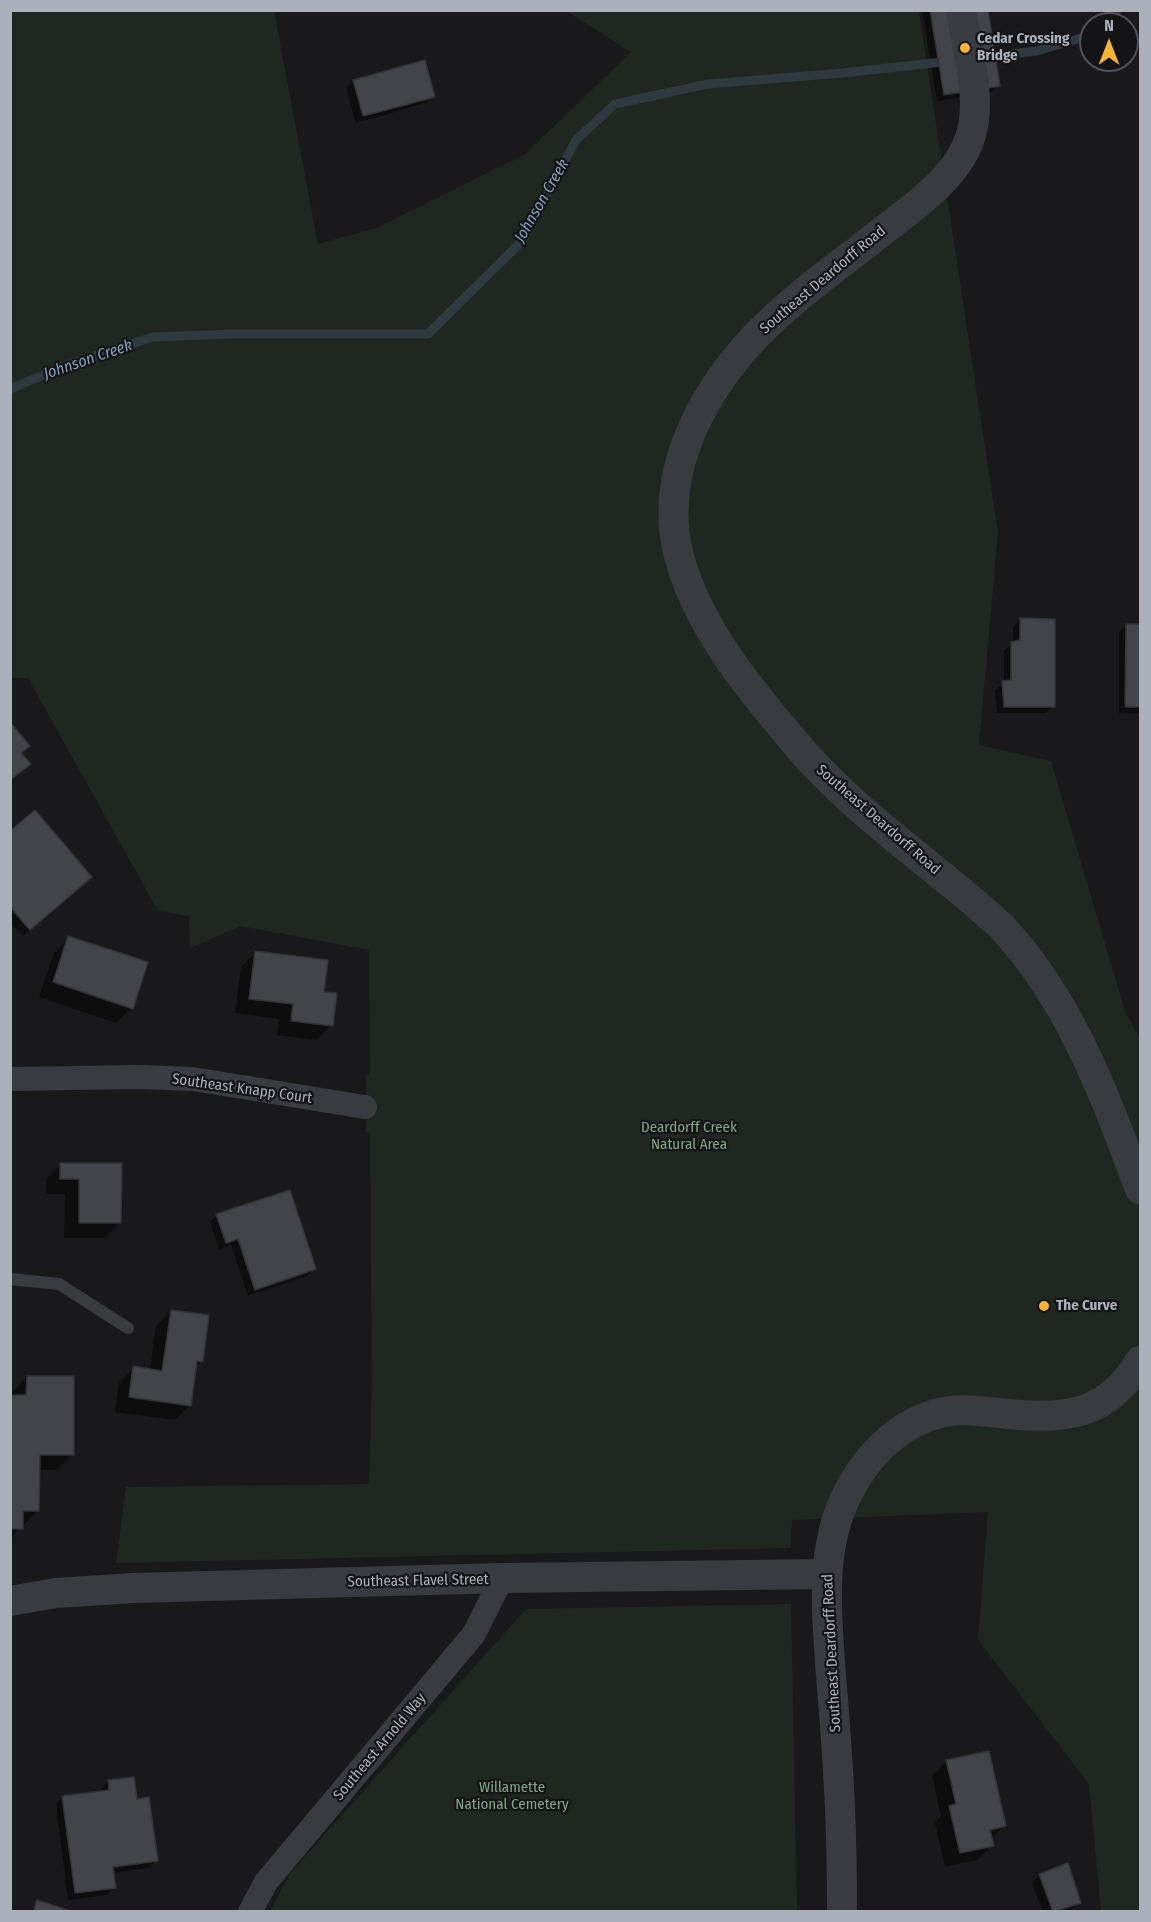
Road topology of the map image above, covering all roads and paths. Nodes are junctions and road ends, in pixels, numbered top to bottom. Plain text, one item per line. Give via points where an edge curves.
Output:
1 (961, 10) edge
2 (10, 1079) edge
3 (365, 1107) dead end
4 (1140, 1189) edge
5 (10, 1279) edge
6 (128, 1328) dead end
7 (1140, 1361) edge
8 (827, 1574) junction
9 (502, 1578) junction
10 (10, 1601) edge
11 (250, 1911) edge
12 (842, 1911) edge

1 - 4 street, Southeast Deardorff Road via 976,105 963,156 937,187 782,311 733,361 713,389 684,446 674,506 676,539 687,581 705,620 793,741 833,785 981,908 1023,949 1079,1037
2 - 3 street, Southeast Knapp Court via 193,1079
5 - 6 lane via 59,1284
7 - 8 street, Southeast Deardorff Road via 1107,1398 1073,1414 1042,1417 945,1412 921,1419 899,1432 862,1467 846,1495 834,1528
8 - 9 street, Southeast Flavel Street
8 - 12 street, Southeast Deardorff Road via 842,1836
9 - 10 street, Southeast Flavel Street via 133,1588 56,1593
9 - 11 street, Southeast Arnold Way via 474,1634 266,1882

